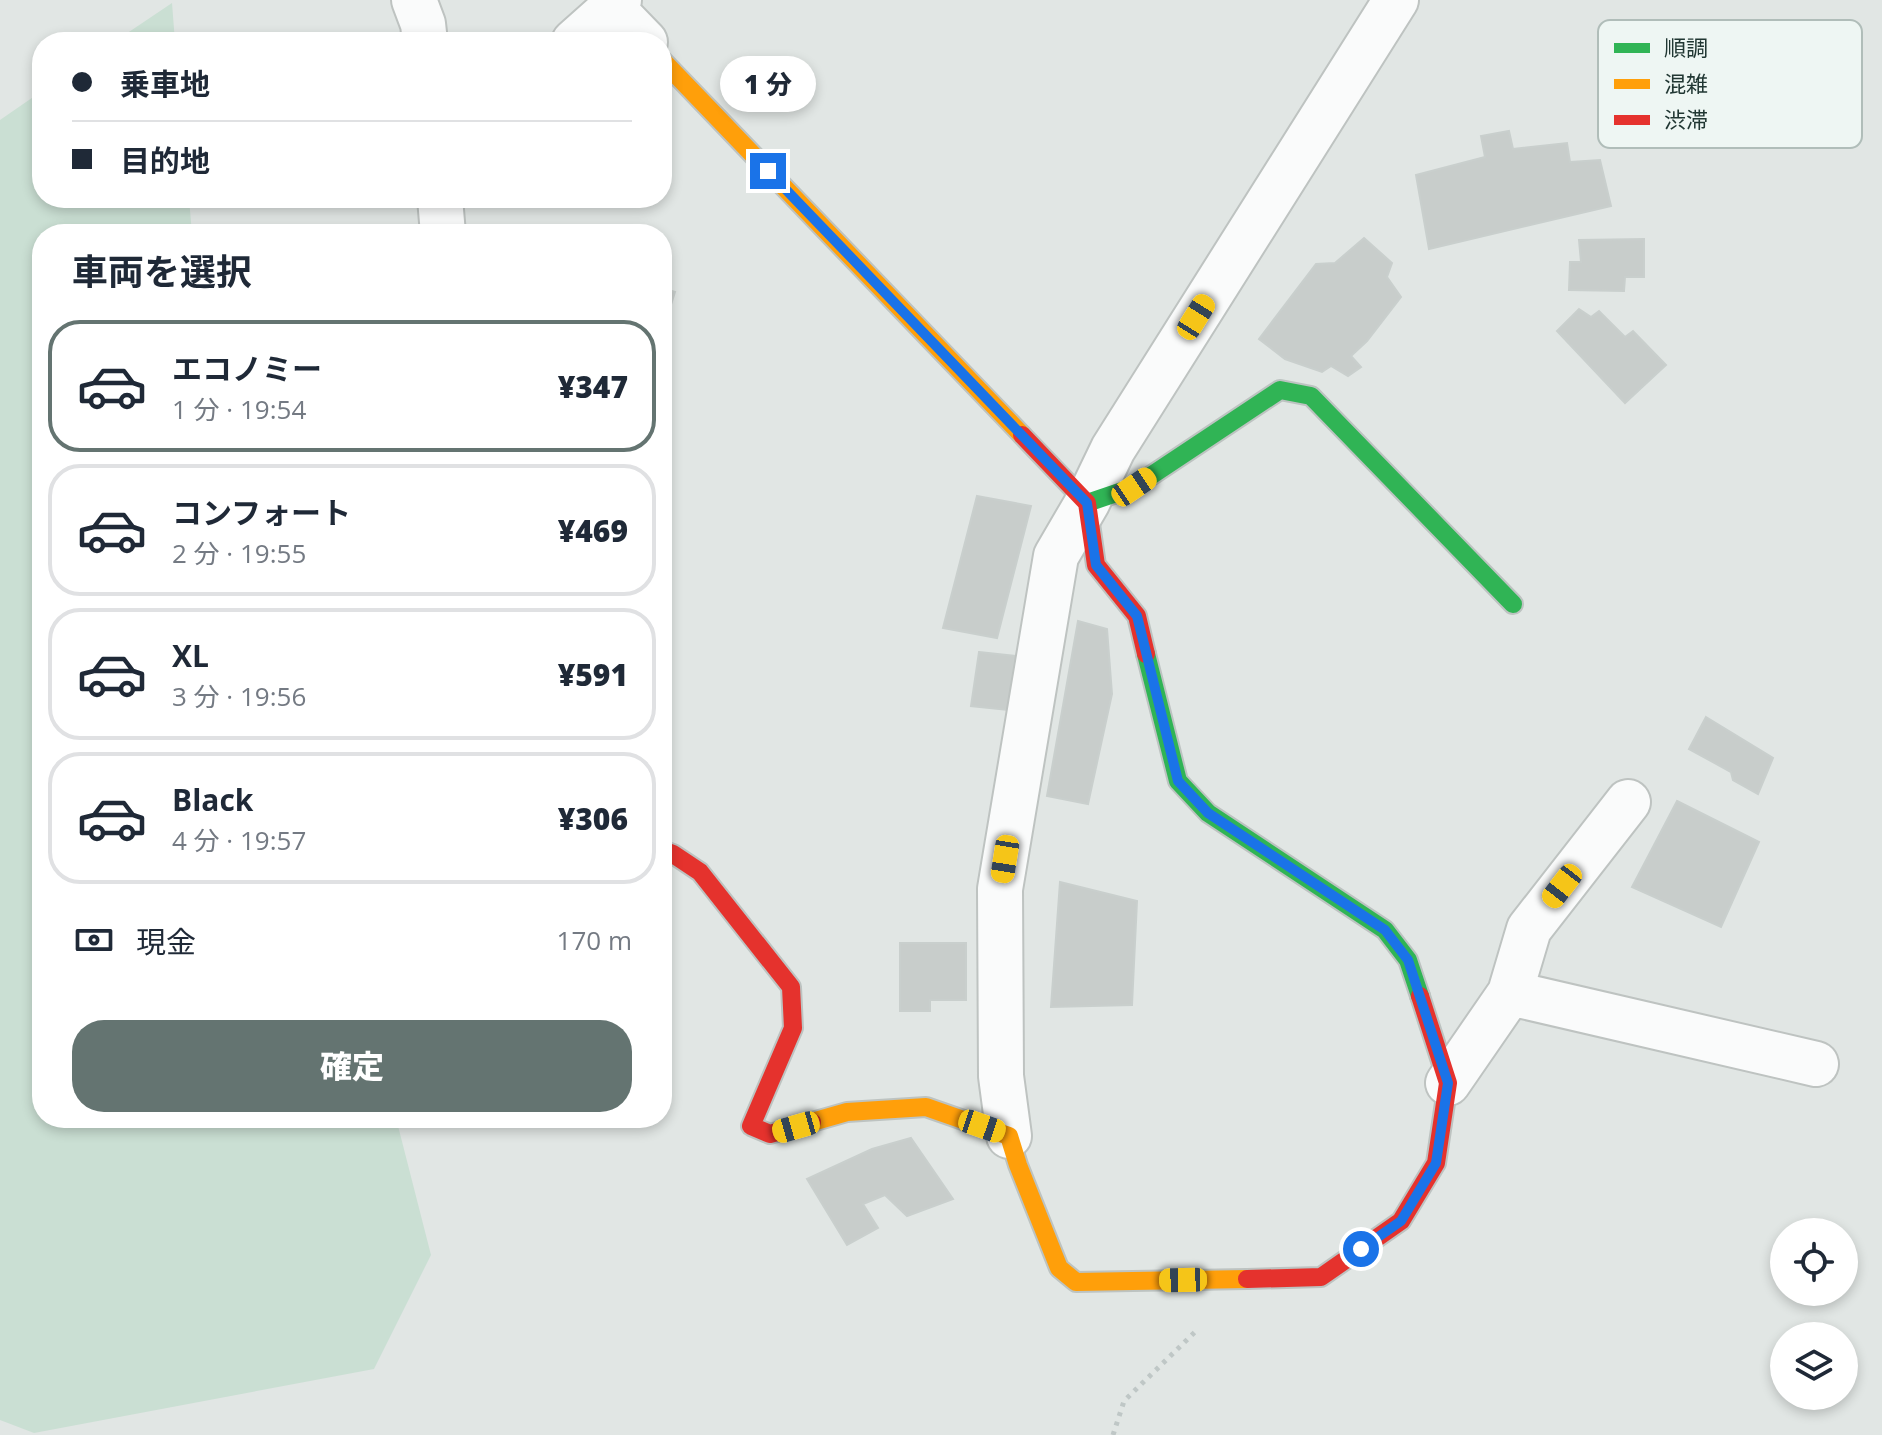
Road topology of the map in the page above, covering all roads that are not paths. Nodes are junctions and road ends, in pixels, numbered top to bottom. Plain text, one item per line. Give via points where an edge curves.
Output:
1 (414, 0) edge
2 (1396, 0) edge
3 (615, 4) edge
4 (424, 32) edge
5 (585, 32) edge
6 (637, 32) edge
7 (672, 70) edge
8 (1087, 503) junction
9 (1513, 604) dead end
10 (1628, 802) dead end
11 (672, 854) edge
12 (1510, 993) junction
13 (1816, 1064) dead end
14 (1448, 1083) junction
15 (1009, 1136) junction

1 - 4 street
2 - 8 street via 1113,449
3 - 5 street
3 - 6 street
7 - 8 street
8 - 9 street via 1134,487 1280,390 1311,396
8 - 14 street via 1096,565 1137,616 1178,781 1208,813 1385,930 1408,960
8 - 15 street via 1056,556 1000,889 1001,1076
10 - 12 street via 1529,929
11 - 15 street via 700,872 791,987 793,1028 751,1126 770,1134 847,1112 926,1107
12 - 13 street
12 - 14 street
14 - 15 street via 1436,1163 1401,1221 1321,1277 1076,1282 1059,1268

